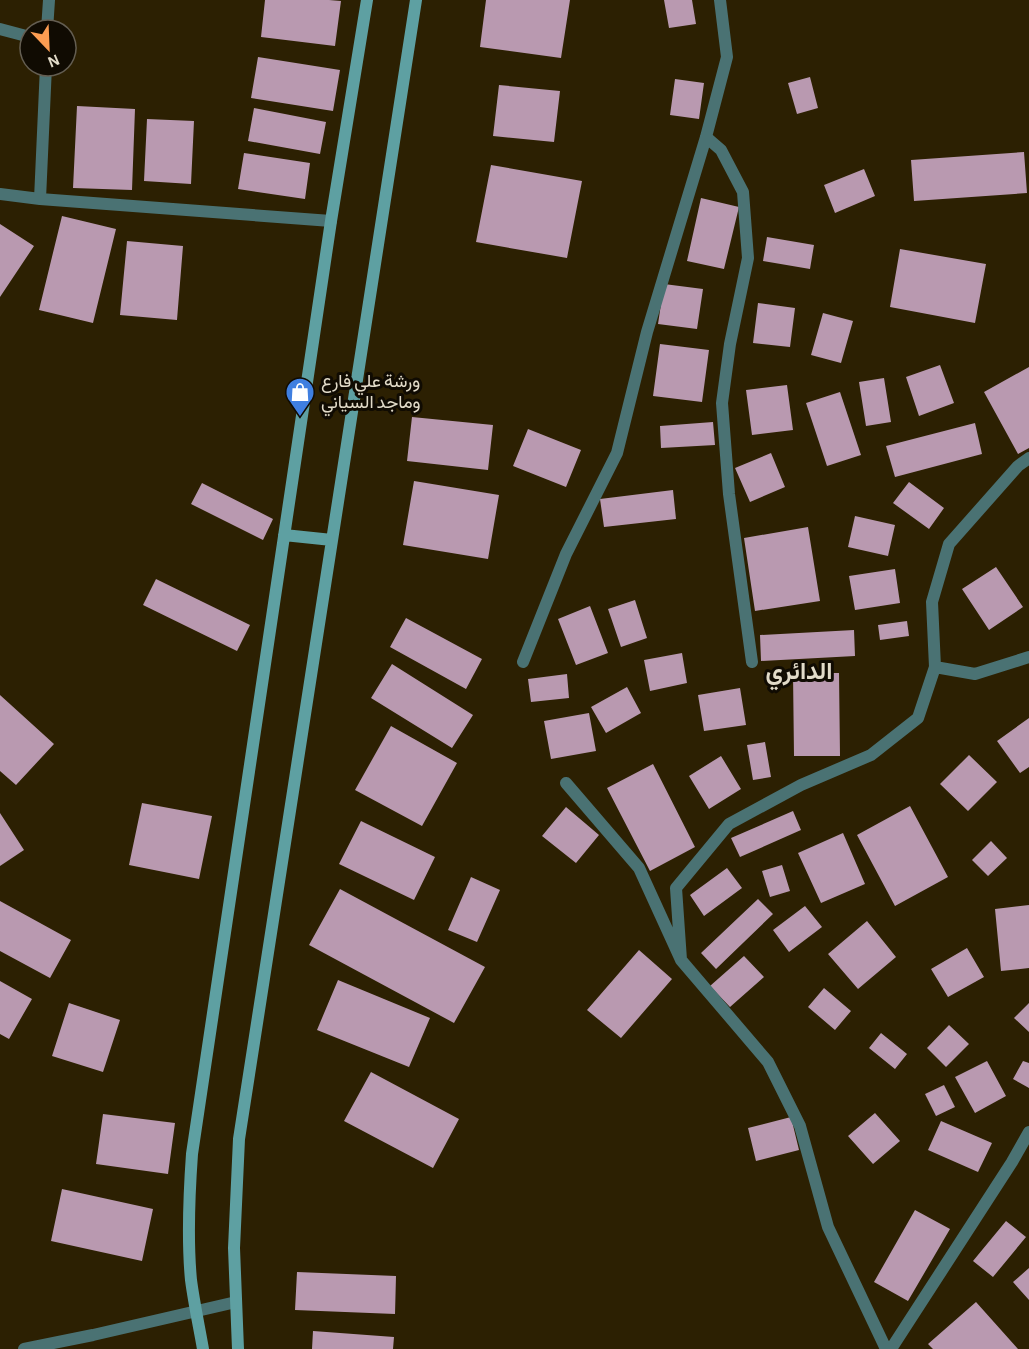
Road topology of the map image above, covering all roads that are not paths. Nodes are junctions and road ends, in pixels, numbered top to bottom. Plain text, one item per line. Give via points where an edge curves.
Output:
1 (49, 0) edge
2 (367, 0) edge
3 (416, 0) edge
4 (720, 0) edge
5 (48, 18) edge
6 (0, 29) edge
7 (18, 34) edge
8 (45, 78) edge
9 (706, 137) junction
10 (0, 194) edge
11 (40, 199) junction
12 (331, 221) junction
13 (1029, 458) edge
14 (284, 535) junction
15 (332, 540) junction
16 (1029, 657) edge
17 (523, 662) dead end
18 (752, 662) dead end
19 (935, 667) junction
20 (566, 783) dead end
21 (681, 960) junction
22 (1029, 1132) edge
23 (236, 1302) junction
24 (197, 1311) junction
25 (24, 1349) edge
26 (203, 1349) edge
27 (238, 1349) edge
28 (886, 1349) edge
29 (891, 1349) edge

1 - 5 street
2 - 12 main road
3 - 15 main road
4 - 9 street via 727,57
6 - 7 street
8 - 11 street
9 - 17 street via 647,332 617,453 566,554
9 - 18 street via 721,150 742,192 748,258 730,344 723,403 729,494
10 - 11 street
11 - 12 street
12 - 14 main road
13 - 19 street via 949,544 932,602
14 - 15 main road
14 - 24 main road via 192,1155 189,1242
15 - 23 main road via 238,1139
16 - 19 street via 975,674
19 - 21 street via 918,718 871,755 801,785 729,824 676,888
20 - 21 street via 639,868
21 - 28 street via 768,1062 800,1126 828,1227
22 - 29 street
23 - 24 street
23 - 27 main road
24 - 25 street
24 - 26 main road

